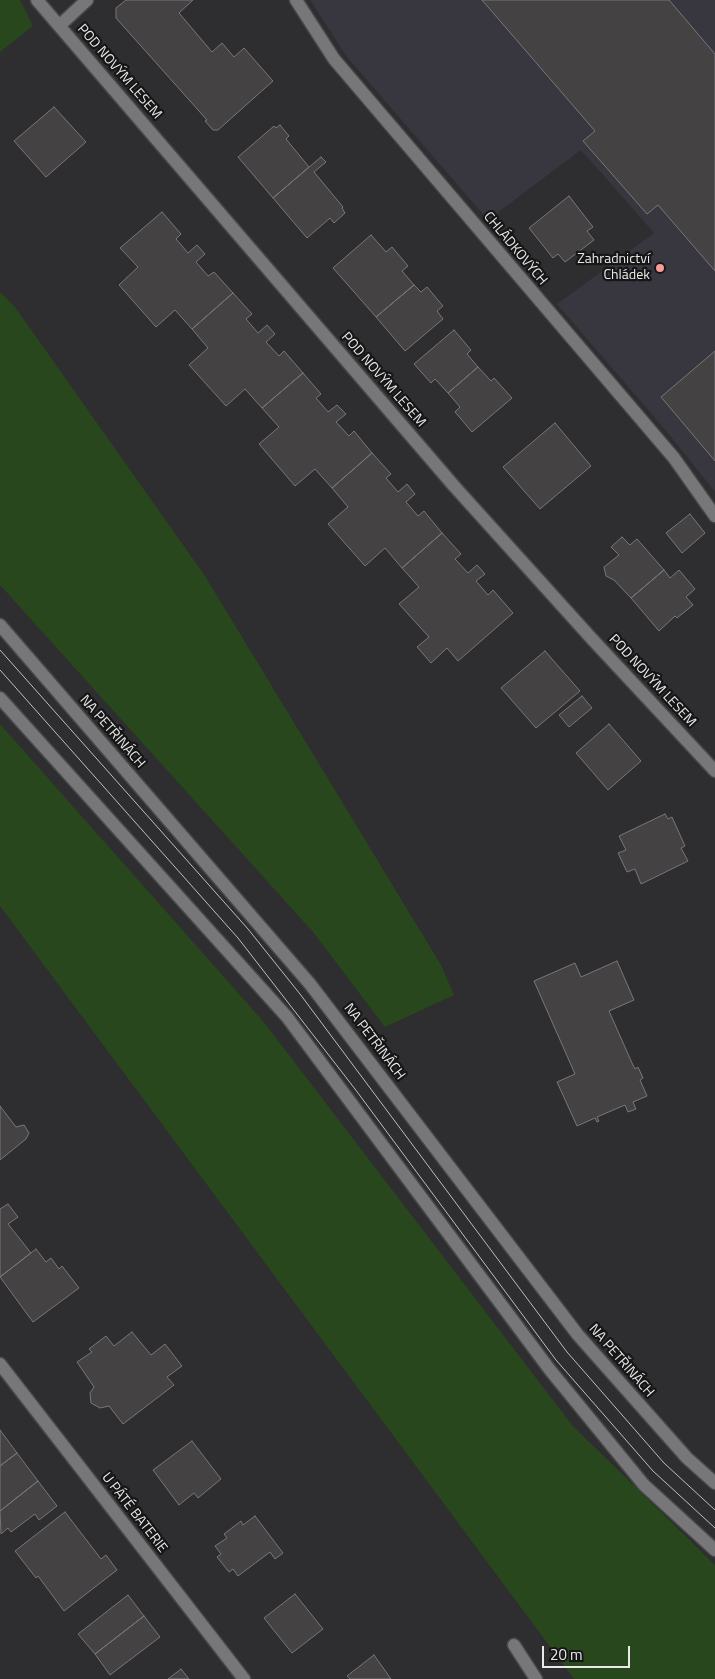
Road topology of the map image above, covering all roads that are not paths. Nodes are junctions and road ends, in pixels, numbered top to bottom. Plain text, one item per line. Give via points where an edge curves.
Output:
1 (37, 0) edge
2 (86, 0) edge
3 (296, 0) edge
4 (59, 26) junction
5 (715, 516) edge
6 (0, 625) edge
7 (0, 698) edge
8 (715, 770) edge
9 (0, 1364) edge
10 (715, 1483) edge
11 (715, 1550) edge
12 (514, 1645) dead end
13 (244, 1679) edge
14 (536, 1679) edge

1 - 4 street, POD NOVÝM LESEM
2 - 4 street
3 - 5 street, CHLÁDKOVÝCH via 334,59 674,458
4 - 8 street, POD NOVÝM LESEM via 454,486 592,640
6 - 10 street, NA PETŘINÁCH via 310,984 578,1335 686,1458
7 - 11 street via 287,1017 550,1370 644,1485
9 - 13 street, U PÁTÉ BATERIE
12 - 14 street

